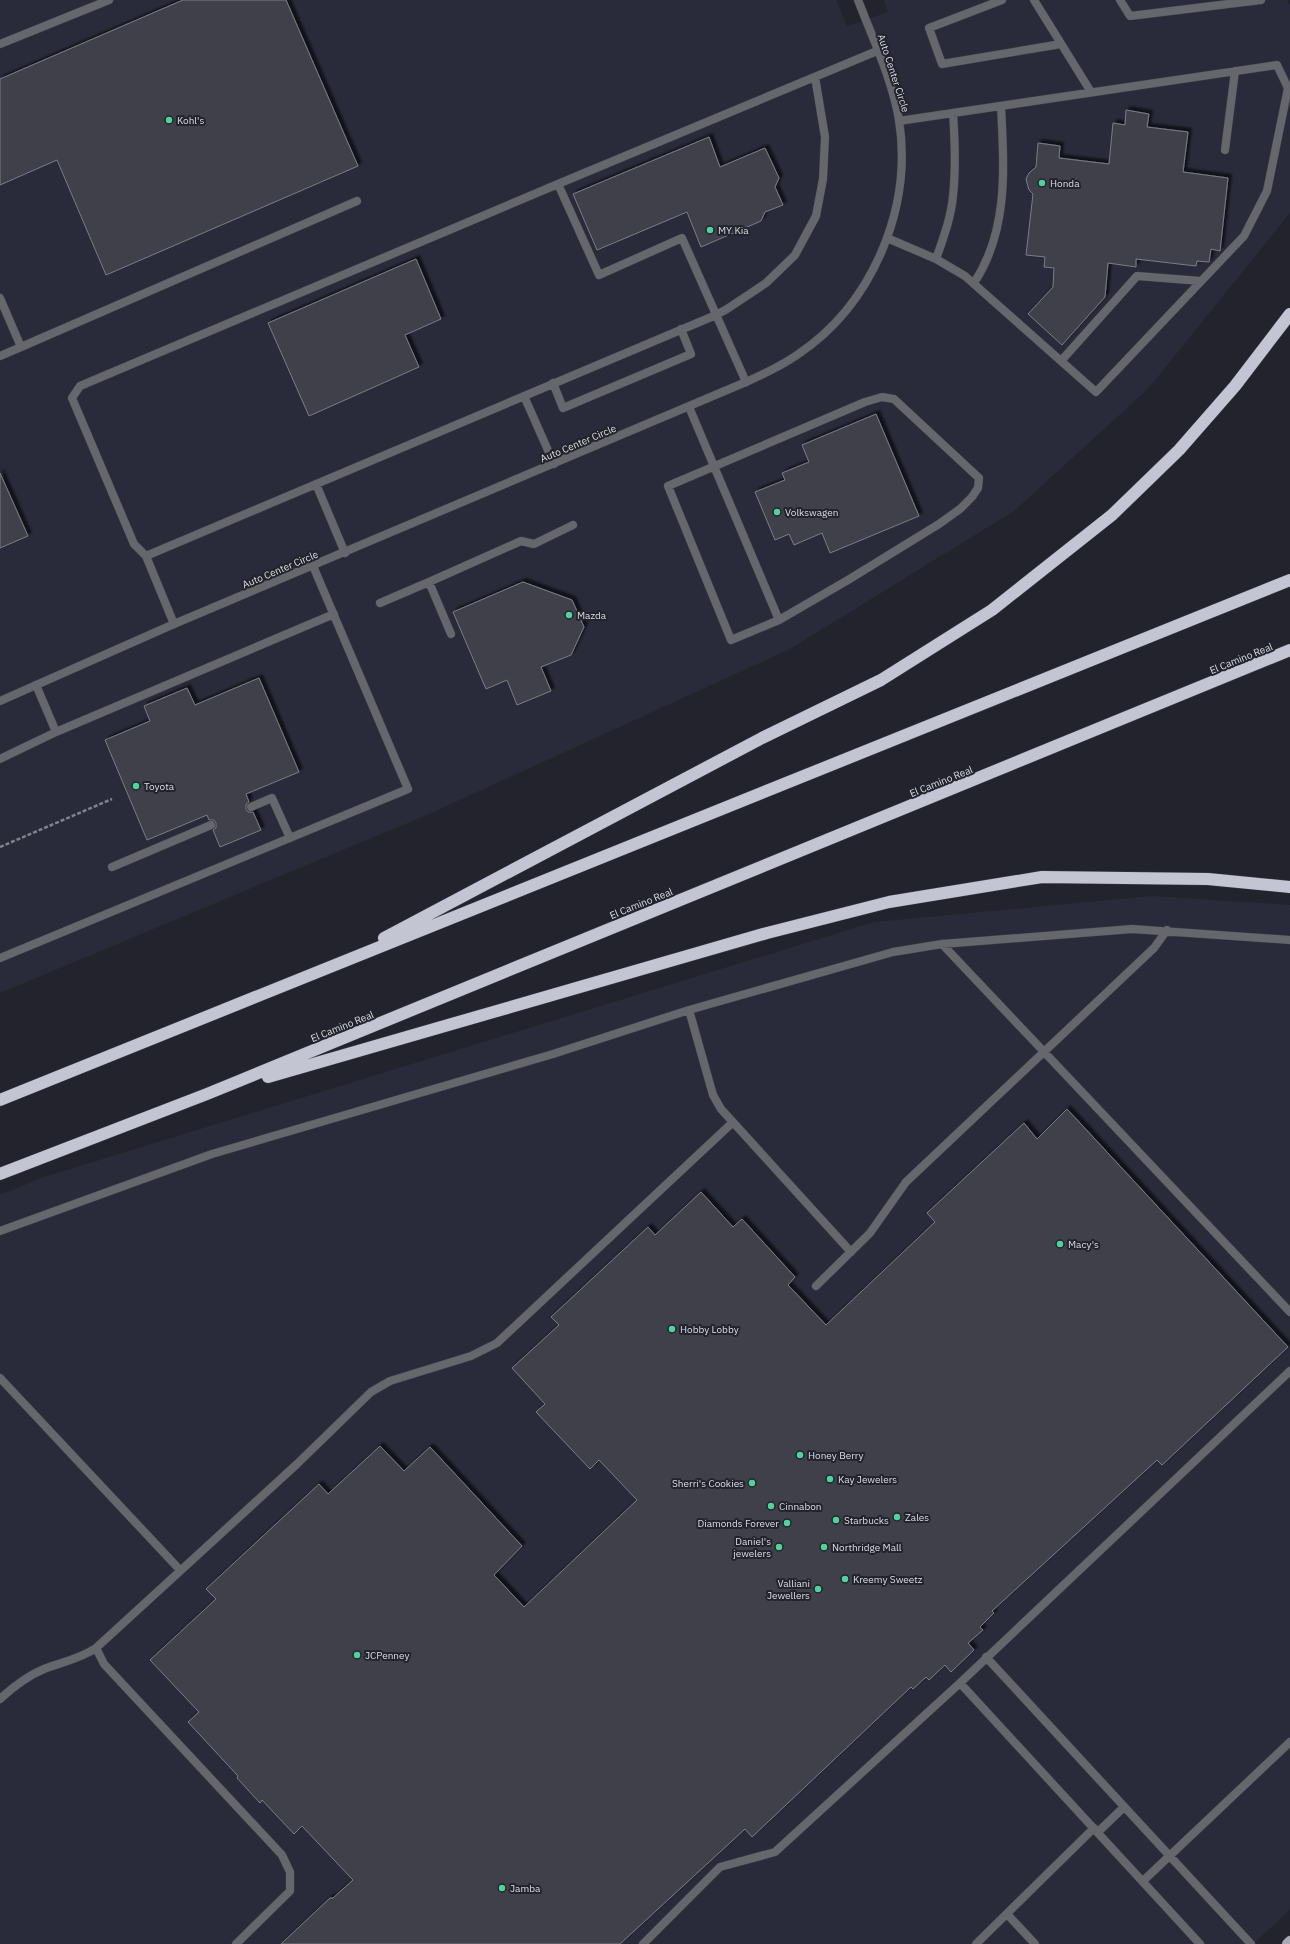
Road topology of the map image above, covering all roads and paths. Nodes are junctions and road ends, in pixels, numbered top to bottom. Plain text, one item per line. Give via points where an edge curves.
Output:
1 (108, 0) edge
2 (859, 0) edge
3 (1002, 0) edge
4 (1034, 0) edge
5 (1120, 0) edge
6 (1261, 0) edge
7 (0, 44) edge
8 (1061, 44) junction
9 (877, 50) junction
10 (1236, 72) junction
11 (815, 77) junction
12 (1090, 92) junction
13 (1001, 106) junction
14 (953, 113) junction
15 (899, 120) junction
16 (1225, 150) dead end
17 (558, 184) junction
18 (357, 201) dead end
19 (886, 238) junction
20 (936, 259) junction
21 (1201, 281) junction
22 (974, 283) junction
23 (0, 298) edge
24 (1290, 314) edge
25 (716, 315) junction
26 (681, 329) junction
27 (21, 347) junction
28 (0, 356) edge
29 (1061, 361) junction
30 (746, 382) junction
31 (553, 383) junction
32 (524, 396) junction
33 (689, 407) junction
34 (554, 464) junction
35 (714, 466) junction
36 (316, 484) junction
37 (573, 525) dead end
38 (345, 553) junction
39 (146, 556) junction
40 (313, 566) junction
41 (1290, 580) edge
42 (428, 582) junction
43 (380, 603) dead end
44 (334, 614) junction
45 (779, 620) junction
46 (174, 624) junction
47 (452, 634) dead end
48 (1290, 650) edge
49 (36, 685) junction
50 (0, 701) edge
51 (56, 732) junction
52 (0, 759) edge
53 (112, 799) dead end
54 (251, 807) dead end
55 (210, 825) dead end
56 (290, 838) junction
57 (0, 847) edge
58 (112, 867) dead end
59 (1290, 887) edge
60 (1167, 930) junction
61 (1290, 940) edge
62 (942, 944) junction
63 (0, 958) edge
64 (326, 969) junction
65 (689, 1010) junction
66 (1045, 1052) junction
67 (208, 1094) junction
68 (0, 1100) edge
69 (732, 1123) junction
70 (0, 1174) edge
71 (0, 1231) edge
72 (851, 1252) junction
73 (816, 1286) dead end
74 (1290, 1312) edge
75 (1290, 1371) edge
76 (0, 1378) edge
77 (180, 1570) junction
78 (96, 1648) junction
79 (986, 1657) junction
80 (960, 1683) junction
81 (0, 1699) edge
82 (1290, 1742) edge
83 (1124, 1807) junction
84 (1096, 1830) junction
85 (1170, 1856) junction
86 (1143, 1881) junction
87 (1007, 1914) junction
88 (1290, 1941) edge
89 (236, 1944) edge
90 (643, 1944) edge
91 (976, 1944) edge
92 (1035, 1944) edge
93 (1200, 1944) edge
94 (1251, 1944) edge
95 (1287, 1944) edge

1 - 7 street
2 - 9 street, Auto Center Circle
3 - 8 street via 929,28 942,64
4 - 8 street
5 - 6 street via 1130,16
8 - 12 street
9 - 11 street
9 - 15 street, Auto Center Circle
10 - 12 street
10 - 16 street
10 - 21 street via 1277,65 1288,88 1267,191 1244,236
11 - 17 street
11 - 25 street via 825,137 823,179 816,216 795,255 766,283
12 - 13 street
13 - 14 street
13 - 22 street via 1004,185 1001,213 993,246 983,270
14 - 15 street
14 - 20 street via 956,155 953,197 945,234
15 - 19 street, Auto Center Circle via 901,180
17 - 25 street via 599,275 682,238
17 - 39 street via 80,386 72,398 134,544
18 - 27 street
19 - 20 street
19 - 30 street, Auto Center Circle via 872,273 841,316 798,355
20 - 22 street
21 - 29 street via 1137,276
21 - 29 street via 1096,392
22 - 29 street
23 - 27 street
24 - 64 highway via 1234,386 1179,450 1112,514 992,610 881,680 762,738
25 - 26 street
25 - 30 street
26 - 31 street
26 - 31 street via 691,354 563,408
27 - 28 street
30 - 33 street, Auto Center Circle
31 - 32 street
32 - 34 street
32 - 36 street
33 - 34 street, Auto Center Circle
33 - 35 street
34 - 38 street, Auto Center Circle
35 - 45 street
35 - 45 street via 668,486 731,640
35 - 45 street via 882,397 894,399 979,478 978,488 960,509
36 - 38 street
36 - 39 street
37 - 42 street via 534,544 521,541
38 - 40 street, Auto Center Circle
39 - 46 street
40 - 44 street
40 - 46 street, Auto Center Circle
41 - 64 highway
42 - 43 street
42 - 47 street
44 - 51 street
44 - 56 street via 408,789
46 - 49 street, Auto Center Circle
48 - 67 highway, El Camino Real
49 - 50 street, Auto Center Circle
49 - 51 street
51 - 52 street
53 - 57 path
54 - 56 street via 272,798
55 - 58 street
56 - 63 street
59 - 67 highway via 1208,879 1042,876 889,902 767,933
60 - 61 street
60 - 62 street via 1132,929
60 - 66 street via 1154,948
62 - 65 street via 892,952
62 - 66 street
64 - 68 highway
65 - 69 street via 713,1095
65 - 71 street via 553,1054 212,1154
66 - 72 street via 906,1182 870,1233
66 - 74 street
67 - 70 highway, El Camino Real
69 - 72 street
69 - 77 street via 497,1343 471,1356 390,1381 371,1392 327,1436
72 - 73 street
75 - 79 street
76 - 77 street
77 - 78 street
78 - 81 street via 85,1656 44,1669 17,1684
78 - 89 street via 104,1664 282,1855 290,1872 290,1892
79 - 80 street
79 - 83 street
80 - 84 street
80 - 90 street via 775,1852 720,1867
82 - 85 street
83 - 84 street
83 - 85 street
84 - 86 street
84 - 87 street
85 - 86 street
85 - 94 street
86 - 93 street
87 - 91 street
87 - 92 street
88 - 95 main road

